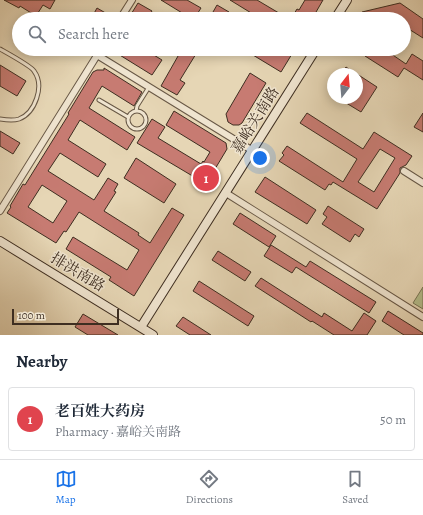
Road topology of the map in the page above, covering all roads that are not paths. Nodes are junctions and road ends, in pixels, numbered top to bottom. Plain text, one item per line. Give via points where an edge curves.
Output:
1 (132, 0) edge
2 (347, 0) edge
3 (124, 12) edge
4 (339, 12) edge
5 (0, 49) edge
6 (97, 56) edge
7 (100, 56) edge
8 (312, 56) edge
9 (149, 87) junction
10 (99, 100) dead end
11 (136, 111) junction
12 (128, 117) junction
13 (0, 119) edge
14 (253, 151) junction
15 (404, 171) dead end
16 (423, 183) edge
17 (226, 193) junction
18 (0, 211) edge
19 (0, 241) edge
20 (423, 317) edge
21 (141, 327) junction
22 (153, 335) edge

1 - 3 street
2 - 4 main road
5 - 13 lane via 34,70 39,90 31,110 26,115 11,121
6 - 18 street
7 - 9 street
8 - 14 main road, 嘉峪关南路
9 - 11 lane
9 - 14 street
10 - 12 lane
11 - 12 lane
11 - 12 lane via 145,116 143,126 134,129 128,124
14 - 17 main road, 嘉峪关南路
15 - 16 street
17 - 20 street
17 - 21 main road, 嘉峪关南路
19 - 21 main road, 排洪南路
21 - 22 main road, 排洪南路

